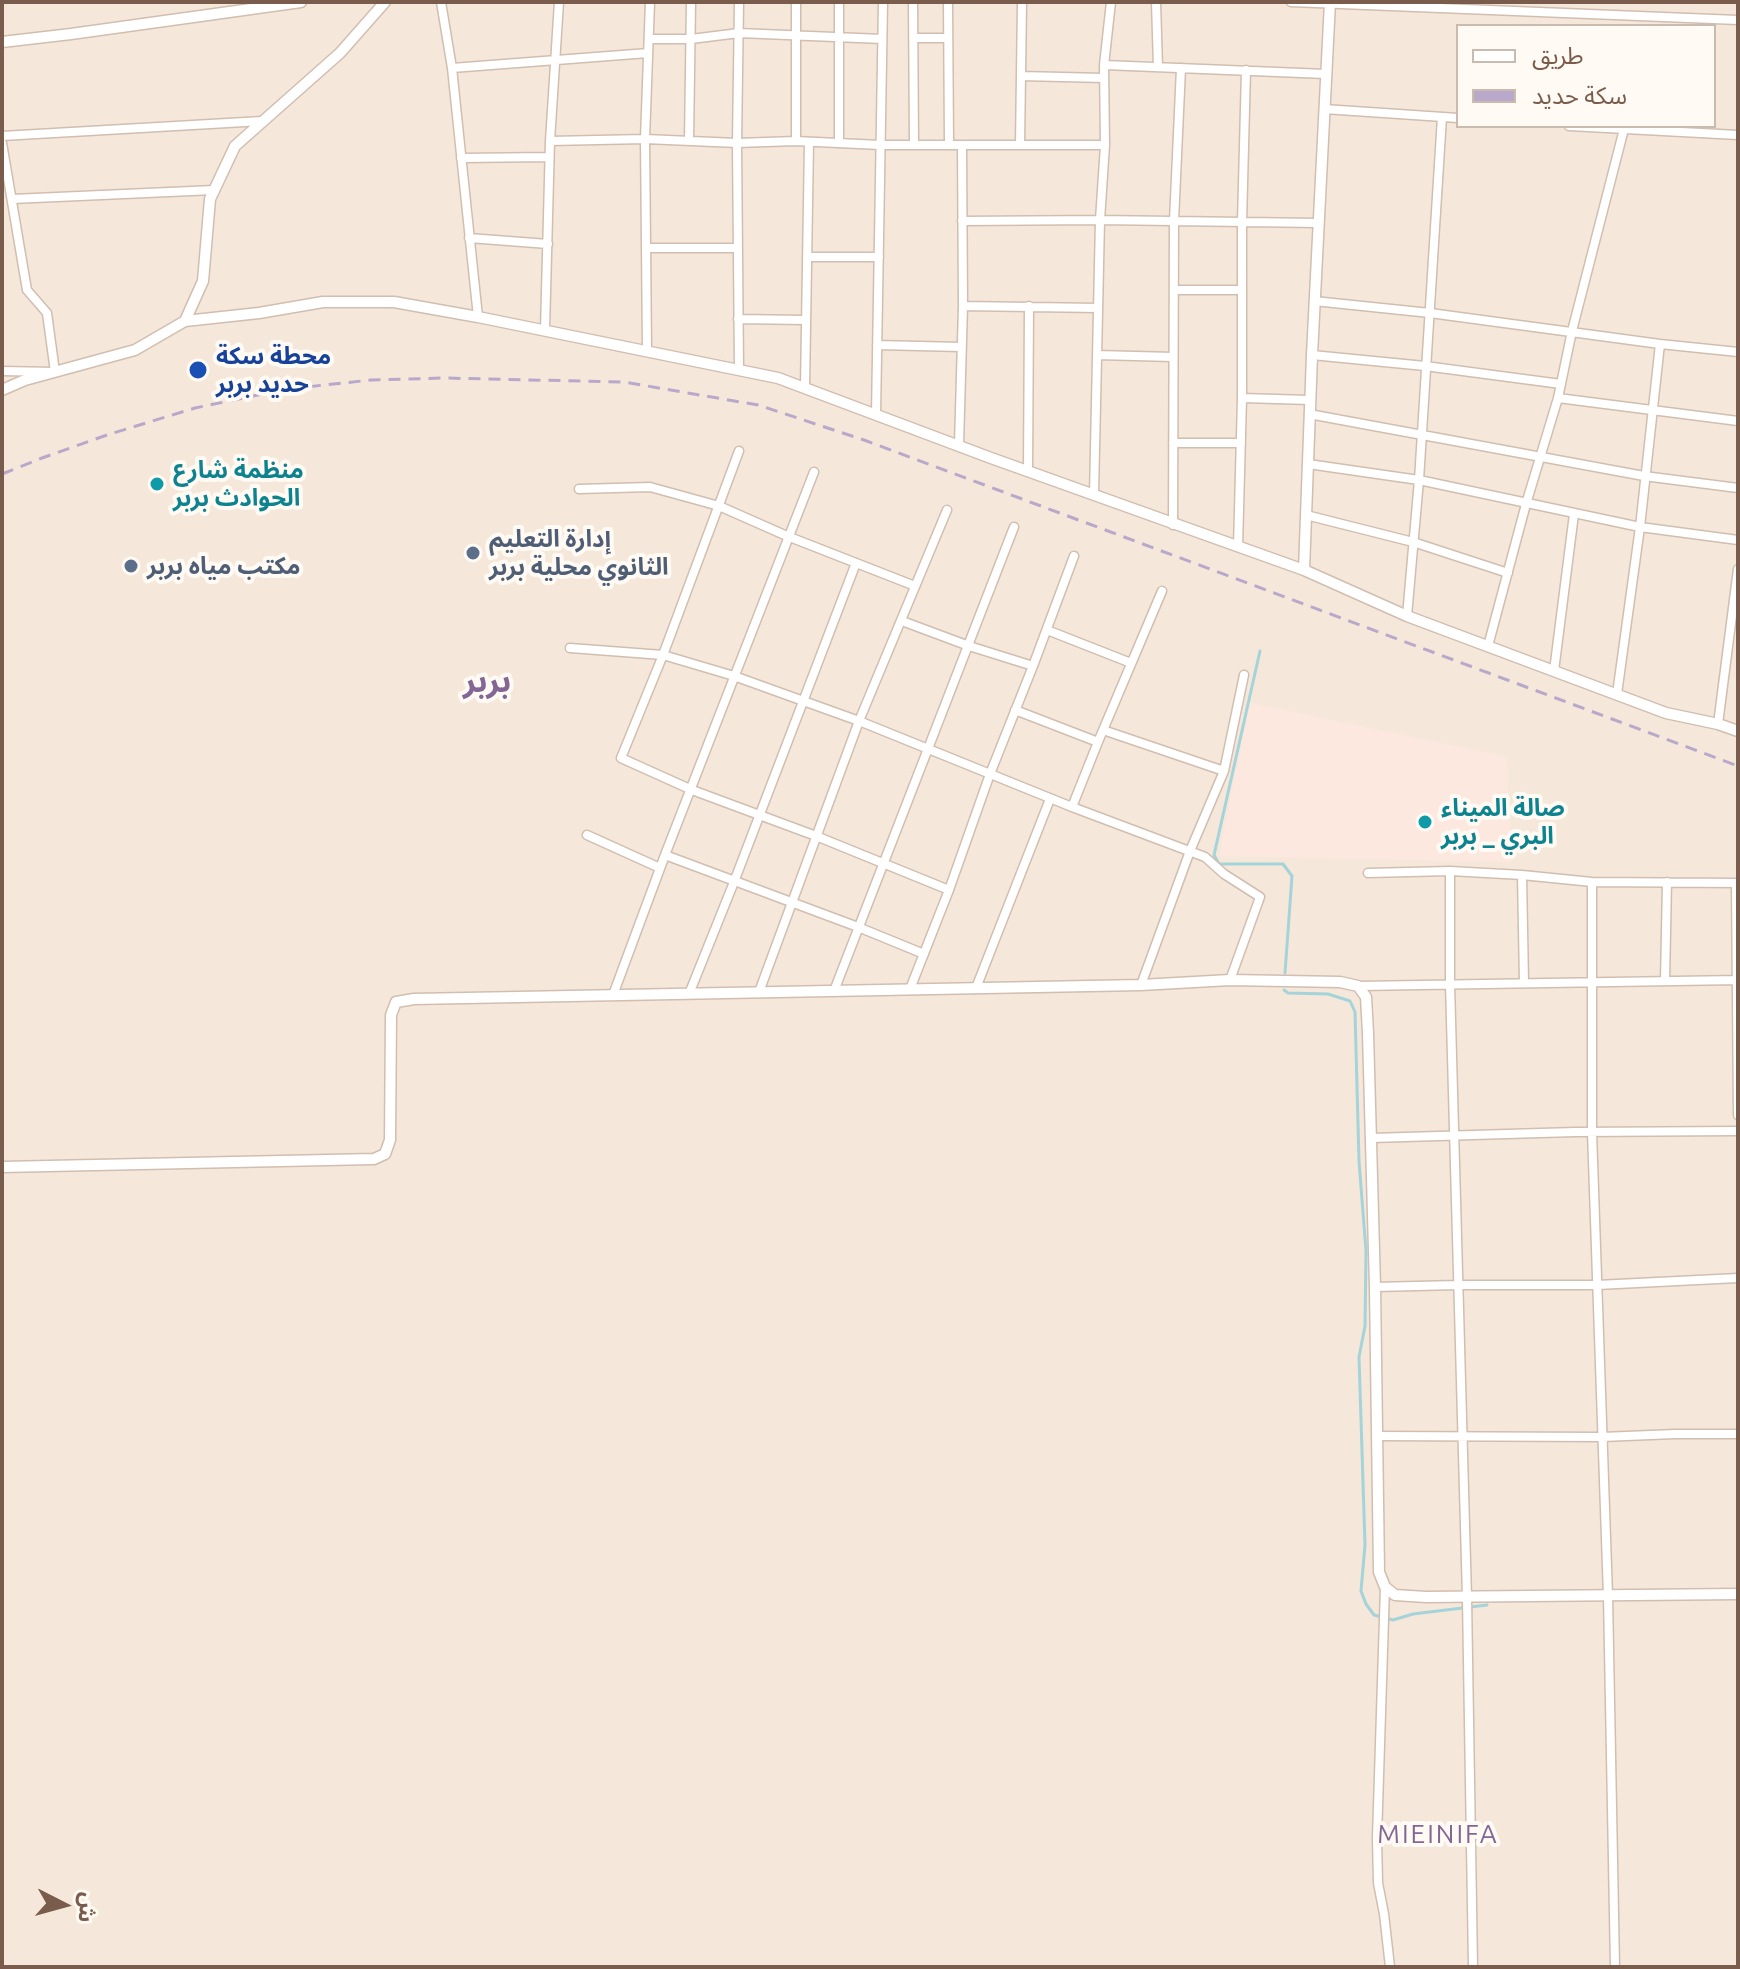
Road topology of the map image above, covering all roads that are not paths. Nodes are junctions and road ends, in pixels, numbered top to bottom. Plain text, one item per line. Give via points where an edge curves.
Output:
1 (301, 2) edge
2 (385, 2) edge
3 (441, 2) edge
4 (559, 2) edge
5 (650, 2) edge
6 (691, 2) edge
7 (739, 2) edge
8 (796, 2) edge
9 (839, 2) edge
10 (883, 2) edge
11 (913, 2) edge
12 (948, 2) edge
13 (1022, 2) edge
14 (1111, 2) edge
15 (1156, 2) edge
16 (1291, 2) edge
17 (1330, 2) edge
18 (1738, 20) edge
19 (739, 33) junction
20 (796, 34) junction
21 (839, 38) junction
22 (913, 38) junction
23 (948, 38) junction
24 (649, 39) junction
25 (691, 39) junction
26 (882, 39) junction
27 (2, 42) edge
28 (648, 53) junction
29 (555, 60) junction
30 (1104, 65) junction
31 (1158, 67) junction
32 (452, 68) junction
33 (1181, 68) junction
34 (1246, 70) junction
35 (1326, 74) junction
36 (1021, 76) junction
37 (1104, 78) junction
38 (1324, 109) junction
39 (1442, 117) junction
40 (1456, 118) edge
41 (263, 121) junction
42 (1606, 128) edge
43 (1624, 129) junction
44 (1738, 135) edge
45 (2, 136) edge
46 (645, 139) junction
47 (550, 141) junction
48 (689, 141) junction
49 (796, 141) junction
50 (809, 142) junction
51 (839, 142) junction
52 (2, 143) edge
53 (737, 143) junction
54 (880, 145) junction
55 (914, 145) junction
56 (949, 145) junction
57 (1020, 145) junction
58 (1105, 145) junction
59 (962, 146) junction
60 (549, 157) junction
61 (461, 158) junction
62 (214, 190) junction
63 (12, 199) junction
64 (1100, 220) junction
65 (962, 221) junction
66 (1174, 221) junction
67 (1242, 222) junction
68 (1318, 223) junction
69 (469, 238) junction
70 (548, 244) junction
71 (646, 248) junction
72 (738, 248) junction
73 (807, 257) junction
74 (879, 257) junction
75 (1174, 290) junction
76 (1241, 290) junction
77 (1314, 301) junction
78 (963, 306) junction
79 (1029, 306) junction
80 (1098, 308) junction
81 (1430, 313) junction
82 (478, 317) junction
83 (738, 319) junction
84 (806, 320) junction
85 (185, 321) junction
86 (545, 330) junction
87 (1572, 331) junction
88 (1660, 344) junction
89 (877, 345) junction
90 (961, 347) junction
91 (647, 350) junction
92 (1738, 352) edge
93 (1097, 355) junction
94 (1312, 355) junction
95 (1173, 357) junction
96 (1425, 366) junction
97 (739, 370) junction
98 (2, 371) edge
99 (55, 372) junction
100 (1561, 384) junction
101 (805, 388) junction
102 (2, 390) edge
103 (1242, 398) junction
104 (1558, 398) junction
105 (1310, 400) junction
106 (1654, 411) junction
107 (1309, 414) junction
108 (876, 415) junction
109 (1738, 421) edge
110 (1422, 435) junction
111 (1173, 443) junction
112 (1241, 443) junction
113 (959, 445) junction
114 (739, 451) dead end
115 (1540, 457) junction
116 (1308, 464) junction
117 (814, 472) dead end
118 (1028, 472) junction
119 (1644, 476) junction
120 (1419, 480) junction
121 (1738, 488) edge
122 (579, 489) dead end
123 (1094, 495) junction
124 (1526, 504) junction
125 (719, 506) junction
126 (947, 510) dead end
127 (1574, 514) junction
128 (1306, 515) junction
129 (1173, 525) junction
130 (1014, 527) dead end
131 (1640, 527) junction
132 (787, 536) junction
133 (1738, 540) edge
134 (1413, 542) junction
135 (1238, 547) junction
136 (1074, 556) dead end
137 (856, 563) junction
138 (1738, 569) edge
139 (1304, 570) junction
140 (1508, 573) junction
141 (915, 586) junction
142 (1162, 591) dead end
143 (1407, 616) junction
144 (902, 621) junction
145 (1047, 630) junction
146 (969, 646) junction
147 (1488, 646) junction
148 (570, 648) dead end
149 (663, 655) junction
150 (1131, 663) junction
151 (1033, 666) junction
152 (1554, 671) junction
153 (1244, 675) dead end
154 (734, 676) junction
155 (1617, 694) junction
156 (802, 701) junction
157 (1015, 710) junction
158 (859, 721) junction
159 (1718, 724) junction
160 (1103, 730) junction
161 (1738, 731) edge
162 (1098, 742) junction
163 (929, 749) junction
164 (1224, 771) junction
165 (990, 774) junction
166 (692, 790) junction
167 (1050, 799) junction
168 (1072, 807) junction
169 (759, 815) junction
170 (587, 835) dead end
171 (816, 836) junction
172 (1190, 851) junction
173 (665, 855) junction
174 (883, 864) junction
175 (660, 868) junction
176 (1450, 871) junction
177 (1368, 873) dead end
178 (1522, 875) junction
179 (734, 882) junction
180 (1592, 882) junction
181 (1667, 882) junction
182 (1737, 883) edge
183 (949, 890) junction
184 (791, 904) junction
185 (858, 927) junction
186 (924, 954) junction
187 (1230, 980) junction
188 (1737, 980) edge
189 (1665, 981) junction
190 (1592, 982) junction
191 (1524, 983) junction
192 (1450, 984) junction
193 (1141, 985) junction
194 (1358, 986) junction
195 (976, 988) junction
196 (910, 989) junction
197 (834, 991) junction
198 (759, 992) junction
199 (689, 994) junction
200 (613, 995) junction
201 (1738, 1115) edge
202 (1738, 1131) edge
203 (1592, 1132) junction
204 (1454, 1137) junction
205 (1371, 1138) junction
206 (2, 1167) edge
207 (1738, 1278) edge
208 (1458, 1285) junction
209 (1597, 1285) junction
210 (1375, 1287) junction
211 (1738, 1434) edge
212 (1462, 1435) junction
213 (1377, 1436) junction
214 (1602, 1437) junction
215 (1385, 1587) junction
216 (1738, 1594) edge
217 (1608, 1596) junction
218 (1467, 1598) junction
219 (1390, 1967) edge
220 (1473, 1967) edge
221 (1615, 1967) edge

1 - 27 street
2 - 41 street via 340,53
3 - 32 street
4 - 29 street
5 - 24 street
6 - 25 street
7 - 19 street
8 - 20 street
9 - 21 street
10 - 26 street
11 - 22 street
12 - 23 street
13 - 36 street
14 - 30 street
15 - 31 street
16 - 17 street
17 - 18 street
17 - 35 street
19 - 20 street
19 - 25 street
19 - 53 street
20 - 21 street
20 - 49 street
21 - 26 street
21 - 51 street
22 - 23 street
22 - 55 street
23 - 56 street
24 - 25 street
24 - 28 street
25 - 48 street
26 - 54 street
28 - 29 street
28 - 46 street
29 - 32 street
29 - 47 street
30 - 31 street
30 - 37 street
31 - 33 street
32 - 61 street
33 - 34 street
33 - 66 street
34 - 35 street
34 - 67 street
35 - 38 street
36 - 37 street
36 - 57 street
37 - 58 street
38 - 39 street
38 - 68 street
39 - 40 street
39 - 81 street
41 - 45 street
41 - 62 street via 235,146
42 - 43 street
43 - 44 street
43 - 87 street
46 - 47 street
46 - 48 street
46 - 71 street
47 - 60 street
48 - 53 street
49 - 50 street
49 - 53 street
50 - 51 street
50 - 73 street
51 - 54 street
52 - 63 street
53 - 72 street
54 - 55 street
54 - 74 street
55 - 56 street
56 - 59 street
57 - 58 street
57 - 59 street
58 - 64 street
59 - 65 street
60 - 61 street
60 - 70 street
61 - 69 street
62 - 63 street
62 - 85 street via 203,281
63 - 99 street via 27,290 47,313
64 - 65 street
64 - 66 street
64 - 80 street
65 - 78 street
66 - 67 street
66 - 75 street
67 - 68 street
67 - 76 street
68 - 77 street
69 - 70 street
69 - 82 street
70 - 86 street
71 - 72 street
71 - 91 street
72 - 83 street
73 - 74 street
73 - 84 street
74 - 89 street
75 - 76 street
75 - 95 street
76 - 103 street
77 - 81 street
77 - 94 street
78 - 79 street
78 - 90 street
79 - 80 street
79 - 118 street
80 - 93 street
81 - 87 street
81 - 96 street
82 - 85 street via 394,302 323,302
82 - 86 street
83 - 84 street
83 - 97 street
84 - 101 street
85 - 99 street via 135,350
86 - 91 street
87 - 88 street
87 - 100 street
88 - 92 street
88 - 106 street
89 - 90 street
89 - 108 street
90 - 113 street
91 - 97 street
93 - 95 street
93 - 123 street
94 - 96 street
94 - 105 street
95 - 111 street
96 - 100 street
96 - 110 street
97 - 101 street
98 - 99 street
99 - 102 street
100 - 104 street
101 - 108 street
103 - 105 street
103 - 112 street
104 - 106 street
104 - 115 street
105 - 107 street
106 - 109 street
106 - 119 street
107 - 110 street
107 - 116 street
108 - 113 street
110 - 115 street
110 - 120 street
111 - 112 street
111 - 129 street
112 - 135 street
113 - 118 street
114 - 125 street
115 - 119 street
115 - 124 street
116 - 120 street
116 - 128 street
117 - 132 street
118 - 123 street
119 - 121 street
119 - 131 street
120 - 124 street
120 - 134 street
122 - 125 street via 650,487
123 - 129 street
124 - 127 street
124 - 140 street
125 - 132 street
125 - 149 street
126 - 141 street
127 - 131 street
127 - 152 street
128 - 134 street
128 - 139 street
129 - 135 street
130 - 146 street
131 - 133 street
131 - 155 street
132 - 137 street
132 - 154 street
134 - 140 street
134 - 143 street
135 - 139 street
136 - 145 street
137 - 141 street
137 - 156 street
138 - 159 street
139 - 143 street
140 - 147 street
141 - 144 street
142 - 150 street
143 - 147 street
144 - 146 street
144 - 158 street
145 - 150 street
145 - 151 street
146 - 151 street
146 - 163 street
147 - 152 street
148 - 149 street
149 - 154 street
149 - 166 street via 621,758
150 - 160 street
151 - 157 street
152 - 155 street
153 - 164 street
154 - 156 street
154 - 166 street
155 - 159 street via 1666,713
156 - 158 street
156 - 169 street
157 - 162 street
157 - 165 street
158 - 163 street
158 - 171 street
159 - 161 street
160 - 162 street
160 - 164 street
162 - 168 street
163 - 165 street
163 - 174 street
164 - 172 street
165 - 167 street
165 - 183 street
166 - 169 street
166 - 173 street
167 - 168 street
167 - 195 street
168 - 172 street
169 - 171 street
169 - 179 street
170 - 175 street
171 - 174 street
171 - 184 street
172 - 187 street via 1260,897
172 - 193 street
173 - 175 street
173 - 179 street
174 - 183 street
174 - 185 street
175 - 200 street
176 - 177 street
176 - 178 street
176 - 192 street
178 - 180 street
178 - 191 street
179 - 184 street
179 - 199 street
180 - 181 street
180 - 190 street
181 - 182 street
181 - 189 street
182 - 188 street
183 - 186 street
184 - 185 street
184 - 198 street
185 - 186 street
185 - 197 street
186 - 196 street
187 - 193 street
187 - 194 street
188 - 189 street
188 - 201 street
189 - 190 street
190 - 191 street
190 - 203 street
191 - 192 street
192 - 194 street
192 - 204 street
193 - 195 street
194 - 205 street via 1366,997
195 - 196 street
196 - 197 street
197 - 198 street
198 - 199 street
199 - 200 street
200 - 206 street via 396,1002 391,1015 390,1140 385,1154 374,1159
202 - 203 street
203 - 204 street
203 - 209 street
204 - 205 street
204 - 208 street
205 - 210 street
207 - 209 street
208 - 209 street
208 - 210 street
208 - 212 street
209 - 214 street
210 - 213 street
211 - 214 street
212 - 213 street
212 - 214 street
212 - 218 street
213 - 215 street via 1379,1572
214 - 217 street
215 - 218 street via 1395,1595
215 - 219 street via 1377,1838
216 - 217 street
217 - 218 street
217 - 221 street
218 - 220 street

